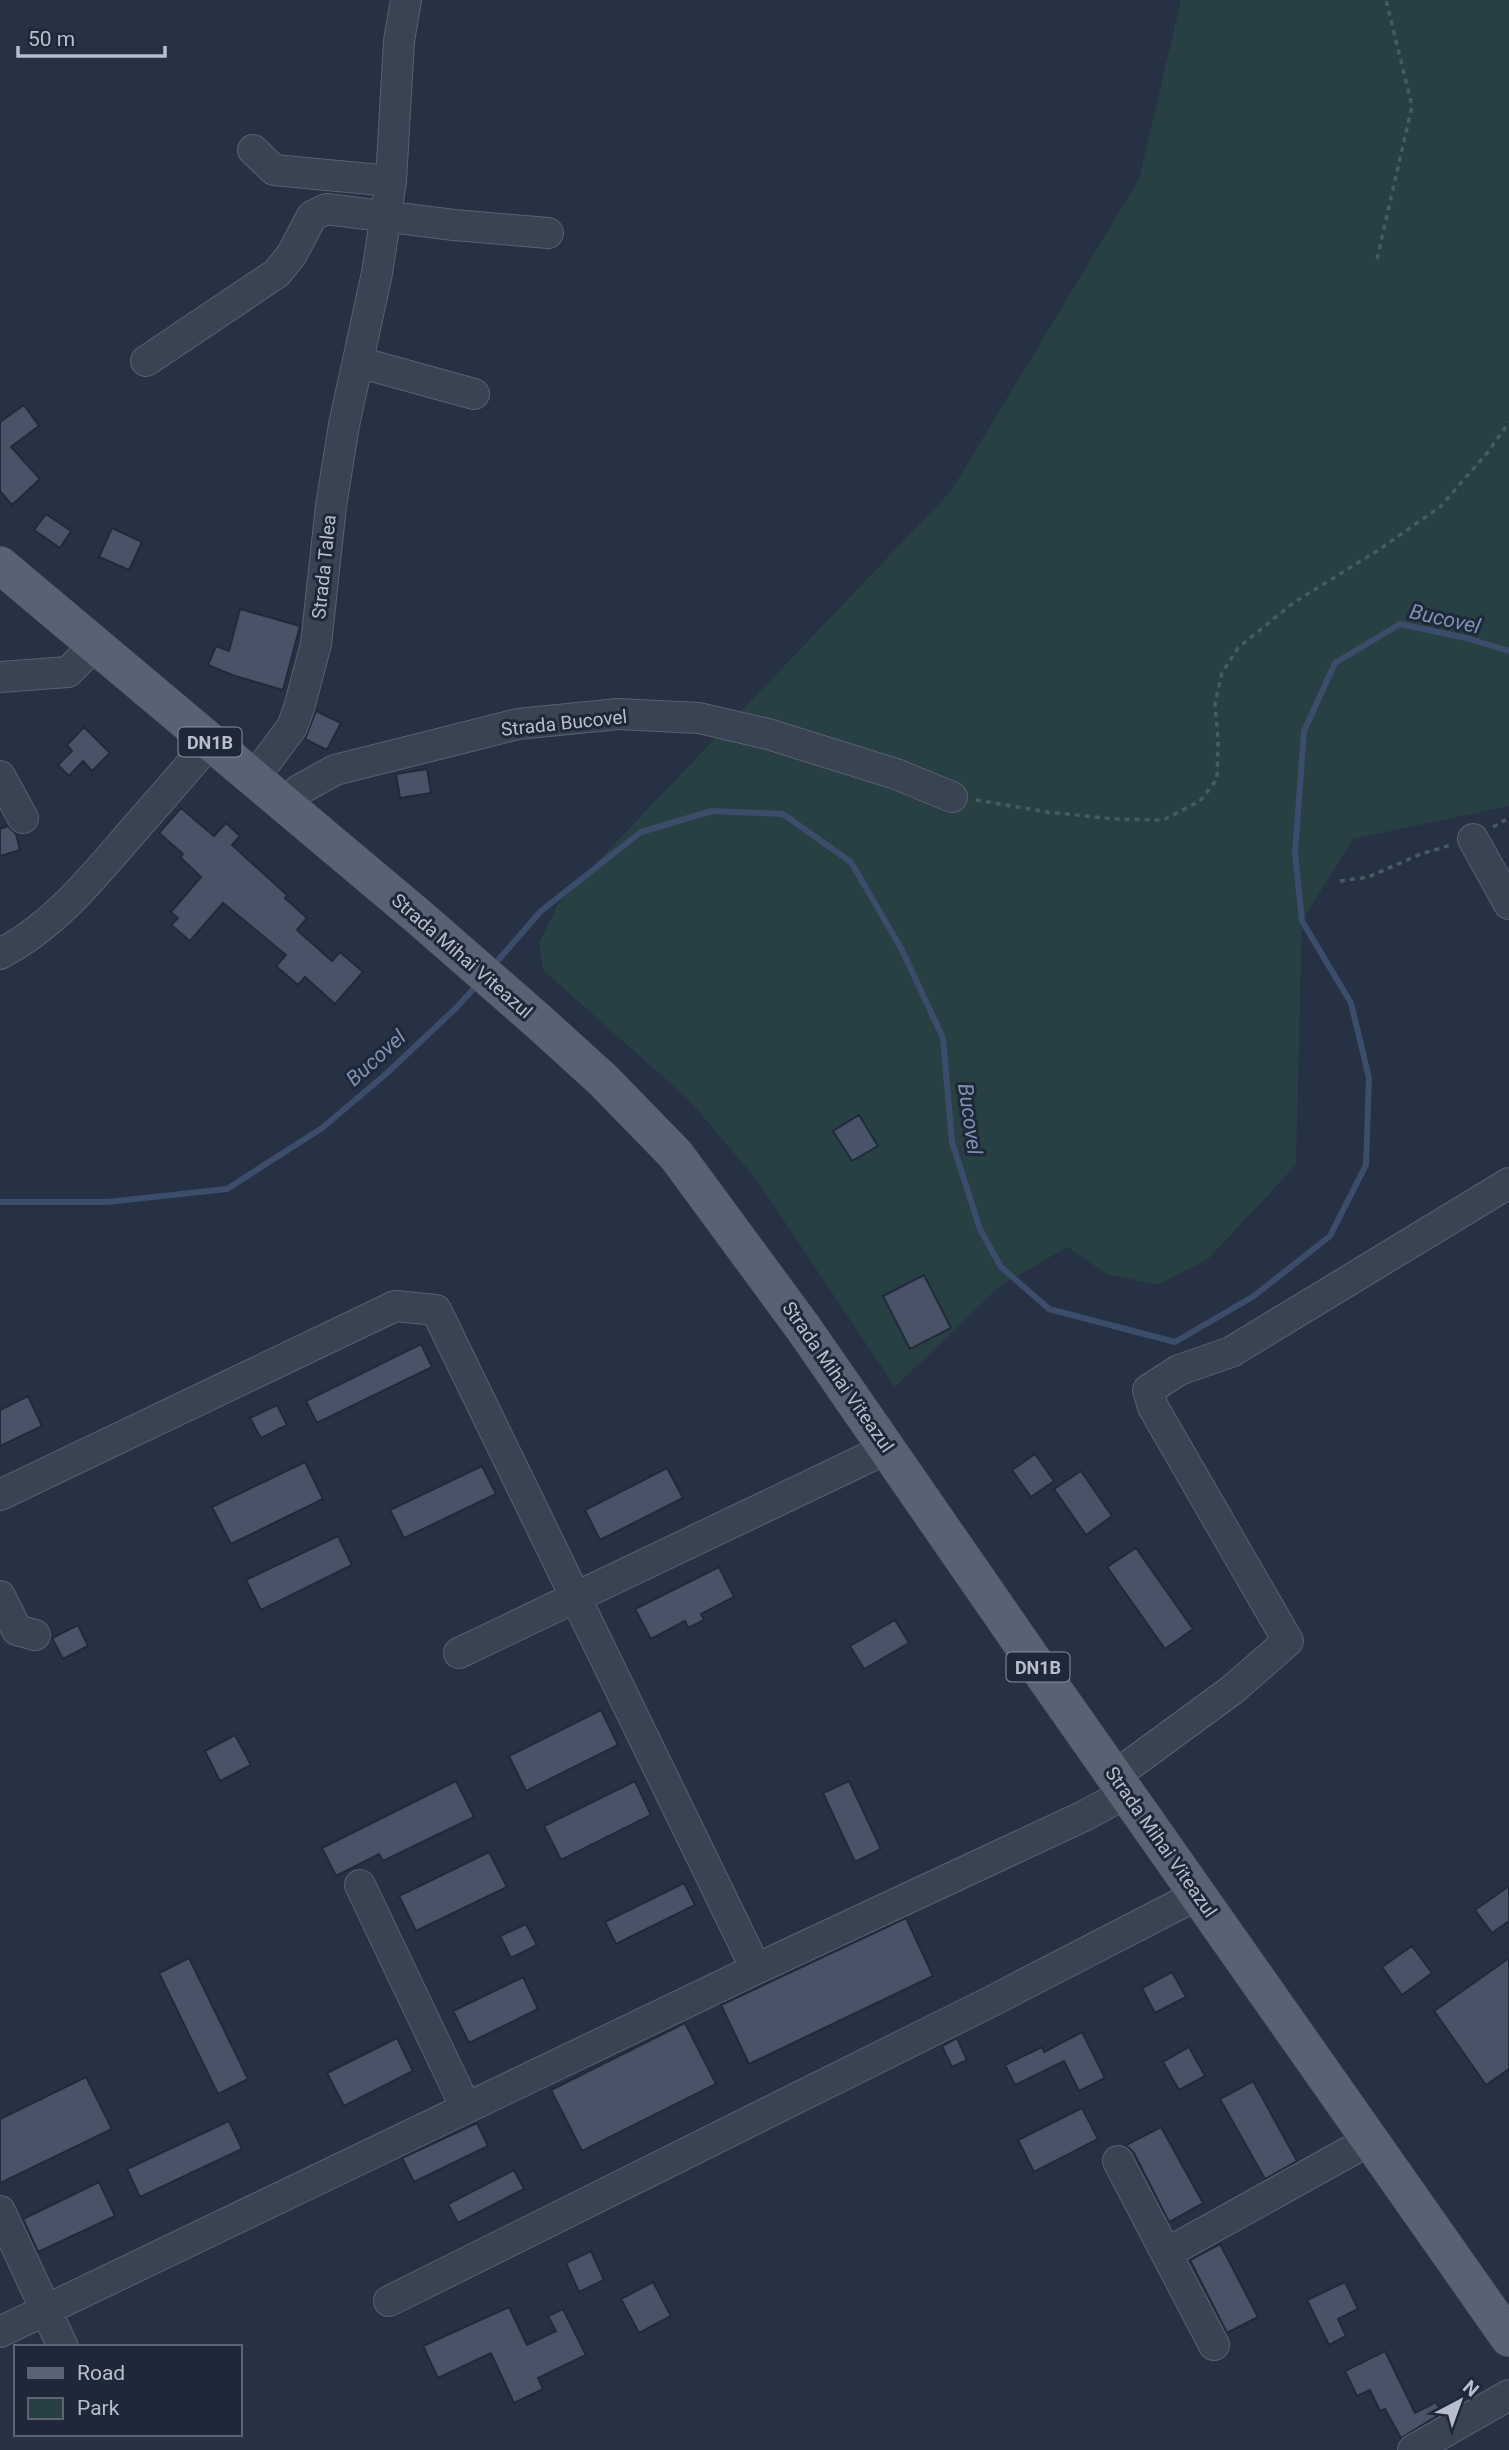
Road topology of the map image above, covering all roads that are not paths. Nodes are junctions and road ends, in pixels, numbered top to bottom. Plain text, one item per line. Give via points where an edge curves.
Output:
1 (406, 0) edge
2 (253, 150) dead end
3 (391, 181) junction
4 (386, 217) junction
5 (548, 233) dead end
6 (146, 361) dead end
7 (358, 362) junction
8 (474, 394) dead end
9 (0, 536) edge
10 (0, 565) edge
11 (95, 645) junction
12 (0, 677) edge
13 (210, 742) junction
14 (266, 762) junction
15 (0, 776) edge
16 (299, 790) junction
17 (952, 797) road end
18 (23, 818) dead end
19 (1473, 839) road end
20 (1509, 904) edge
21 (427, 911) junction
22 (0, 954) edge
23 (543, 1012) junction
24 (1509, 1183) edge
25 (888, 1448) junction
26 (0, 1495) edge
27 (0, 1596) edge
28 (574, 1598) junction
29 (35, 1635) dead end
30 (459, 1653) dead end
31 (1129, 1779) junction
32 (360, 1885) dead end
33 (1199, 1894) junction
34 (756, 1969) junction
35 (466, 2108) junction
36 (1370, 2140) junction
37 (1118, 2161) dead end
38 (0, 2211) edge
39 (1167, 2253) junction
40 (389, 2301) dead end
41 (1509, 2306) edge
42 (46, 2310) junction
43 (0, 2332) edge
44 (1509, 2338) edge
45 (62, 2345) edge
46 (1214, 2345) dead end
47 (1509, 2395) edge
48 (1413, 2450) edge

1 - 3 street, Strada Talea via 399,41
2 - 3 street via 274,170
3 - 4 street, Strada Talea
4 - 5 street
4 - 6 street via 326,209 312,216 277,273
4 - 7 street, Strada Talea
7 - 8 street
7 - 14 street, Strada Talea via 331,506 316,645 292,727
9 - 14 main road, Strada Mihai Viteazul / DN1B
10 - 11 main road, Strada Mihai Viteazul / DN1B
11 - 12 street via 68,672
11 - 13 main road, Strada Mihai Viteazul / DN1B
13 - 21 main road, Strada Mihai Viteazul / DN1B
13 - 22 street via 84,888 23,942
14 - 16 main road, Strada Mihai Viteazul / DN1B
15 - 18 street
16 - 17 street, Strada Bucovel via 335,770 505,727 618,714 698,718 768,734 896,774
16 - 21 main road, Strada Mihai Viteazul / DN1B
19 - 20 street
21 - 23 main road, Strada Mihai Viteazul / DN1B
23 - 25 main road, Strada Mihai Viteazul / DN1B via 676,1155
23 - 31 main road, Strada Mihai Viteazul / DN1B via 644,1090 711,1165 785,1267
24 - 31 street via 1231,1352 1179,1370 1148,1390 1288,1641
25 - 28 street
25 - 31 main road, Strada Mihai Viteazul / DN1B
26 - 28 street via 395,1306 436,1310
27 - 29 street via 17,1630
28 - 30 street
28 - 34 street
31 - 33 main road, Strada Mihai Viteazul / DN1B
31 - 34 street via 1086,1815
31 - 41 main road, Strada Mihai Viteazul / DN1B
32 - 35 street
33 - 36 main road, Strada Mihai Viteazul / DN1B
33 - 40 street
34 - 35 street
35 - 42 street
36 - 39 street
36 - 44 main road, Strada Mihai Viteazul / DN1B
37 - 39 street
38 - 42 street
39 - 46 street
42 - 43 street
42 - 45 street
47 - 48 street

